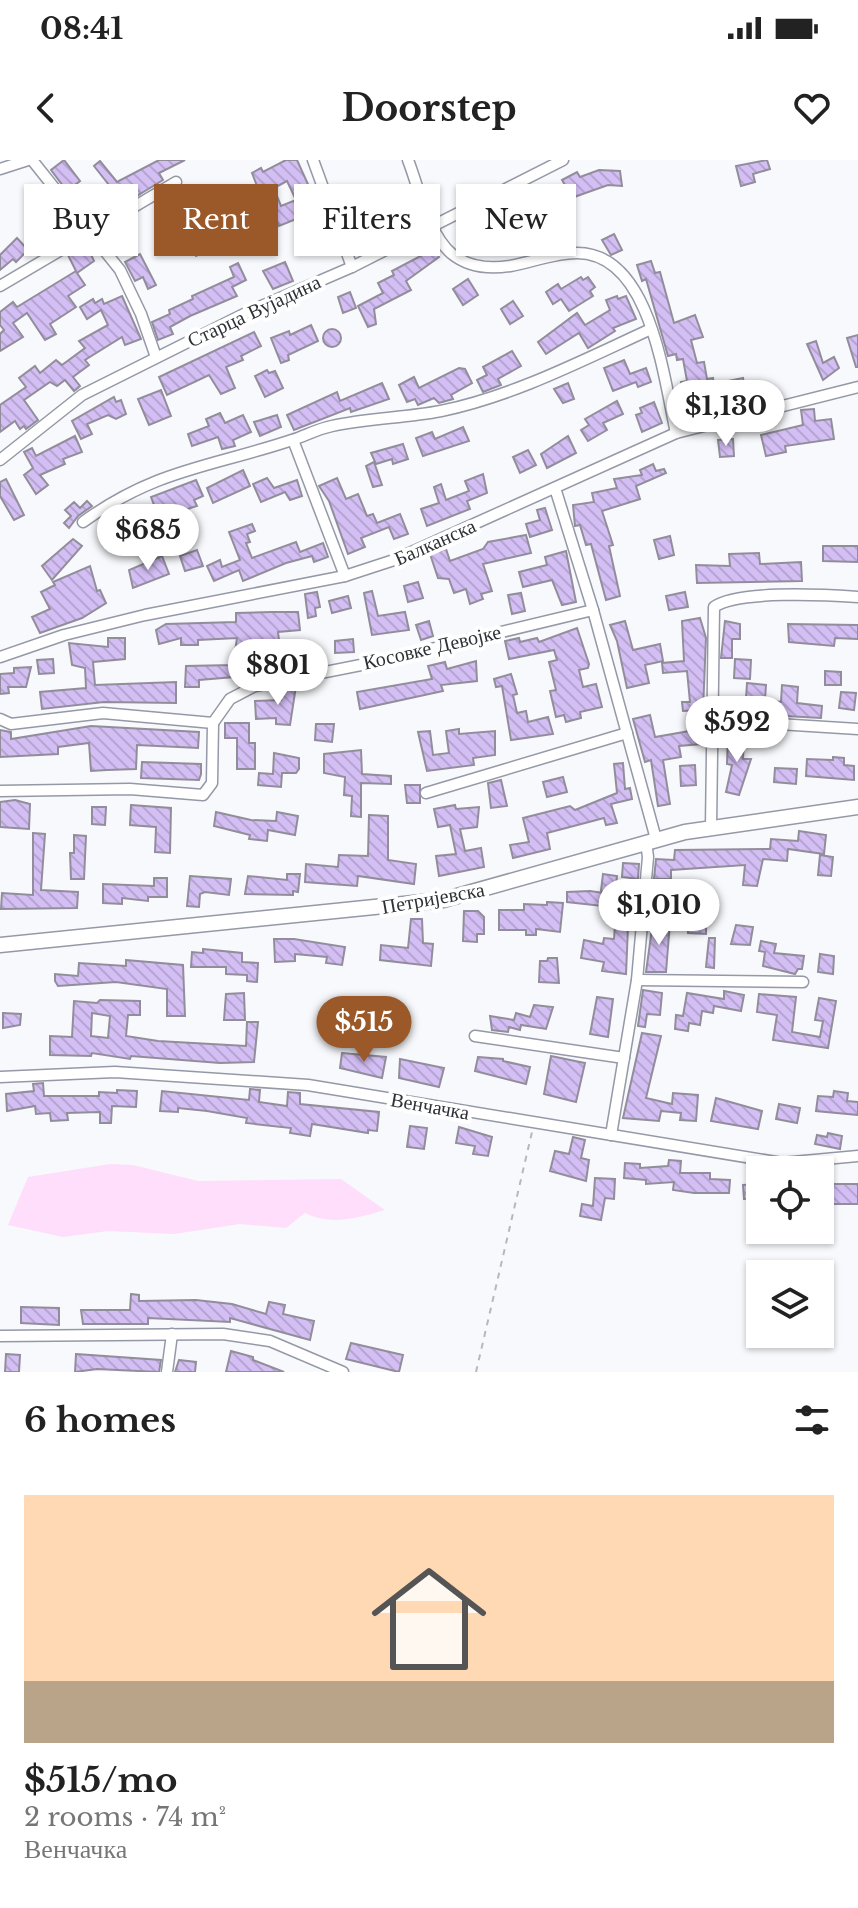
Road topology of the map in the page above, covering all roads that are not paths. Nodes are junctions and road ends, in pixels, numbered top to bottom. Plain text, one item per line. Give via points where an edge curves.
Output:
1 (30, 160) edge
2 (313, 160) edge
3 (408, 160) edge
4 (563, 160) edge
5 (0, 169) edge
6 (176, 182) dead end
7 (51, 184) edge
8 (417, 184) edge
9 (138, 206) edge
10 (440, 222) edge
11 (440, 236) edge
12 (54, 256) edge
13 (110, 256) edge
14 (373, 256) edge
15 (352, 267) junction
16 (0, 286) edge
17 (651, 329) junction
18 (156, 357) junction
19 (858, 387) edge
20 (676, 433) junction
21 (293, 440) junction
22 (0, 460) edge
23 (555, 488) junction
24 (83, 522) dead end
25 (345, 576) junction
26 (858, 597) edge
27 (593, 610) junction
28 (0, 657) edge
29 (0, 719) edge
30 (715, 720) junction
31 (213, 723) junction
32 (858, 729) edge
33 (627, 733) junction
34 (0, 791) edge
35 (426, 793) dead end
36 (858, 807) edge
37 (711, 827) junction
38 (651, 841) junction
39 (0, 945) edge
40 (637, 980) junction
41 (803, 982) dead end
42 (475, 1036) dead end
43 (624, 1058) junction
44 (0, 1077) edge
45 (611, 1135) junction
46 (858, 1156) edge
47 (172, 1334) junction
48 (0, 1336) edge
49 (167, 1372) edge
50 (343, 1372) edge

1 - 5 street
1 - 7 street
2 - 15 street
3 - 8 street
4 - 10 street, Старца Вујадина
6 - 9 street
11 - 17 street via 451,253 495,268 577,253 601,259 630,283
12 - 16 street
13 - 18 street via 141,314
14 - 15 street, Старца Вујадина
15 - 18 street, Старца Вујадина
17 - 20 street
17 - 21 street via 480,401 331,426
18 - 22 street, Старца Вујадина via 82,395
19 - 20 street, Балканска
20 - 23 street, Балканска
21 - 24 street via 146,483
21 - 25 street
23 - 25 street, Балканска via 394,560
23 - 27 street
25 - 28 street, Балканска via 145,615
26 - 30 street via 787,595 714,607
27 - 31 street, Косовке Девојке via 255,686 230,699
27 - 33 street
29 - 31 street via 11,724 103,713
30 - 32 street
30 - 37 street
31 - 34 street via 212,786 203,795 130,789
33 - 35 street
33 - 38 street
36 - 37 main road, Петријевска
37 - 38 main road, Петријевска
38 - 39 main road, Петријевска via 443,900
38 - 40 street
40 - 41 street
40 - 43 street
42 - 43 street
43 - 45 street
44 - 45 street, Венчачка via 115,1072 308,1085
45 - 46 street, Венчачка via 782,1163
47 - 48 street
47 - 49 street
47 - 50 street via 270,1341

